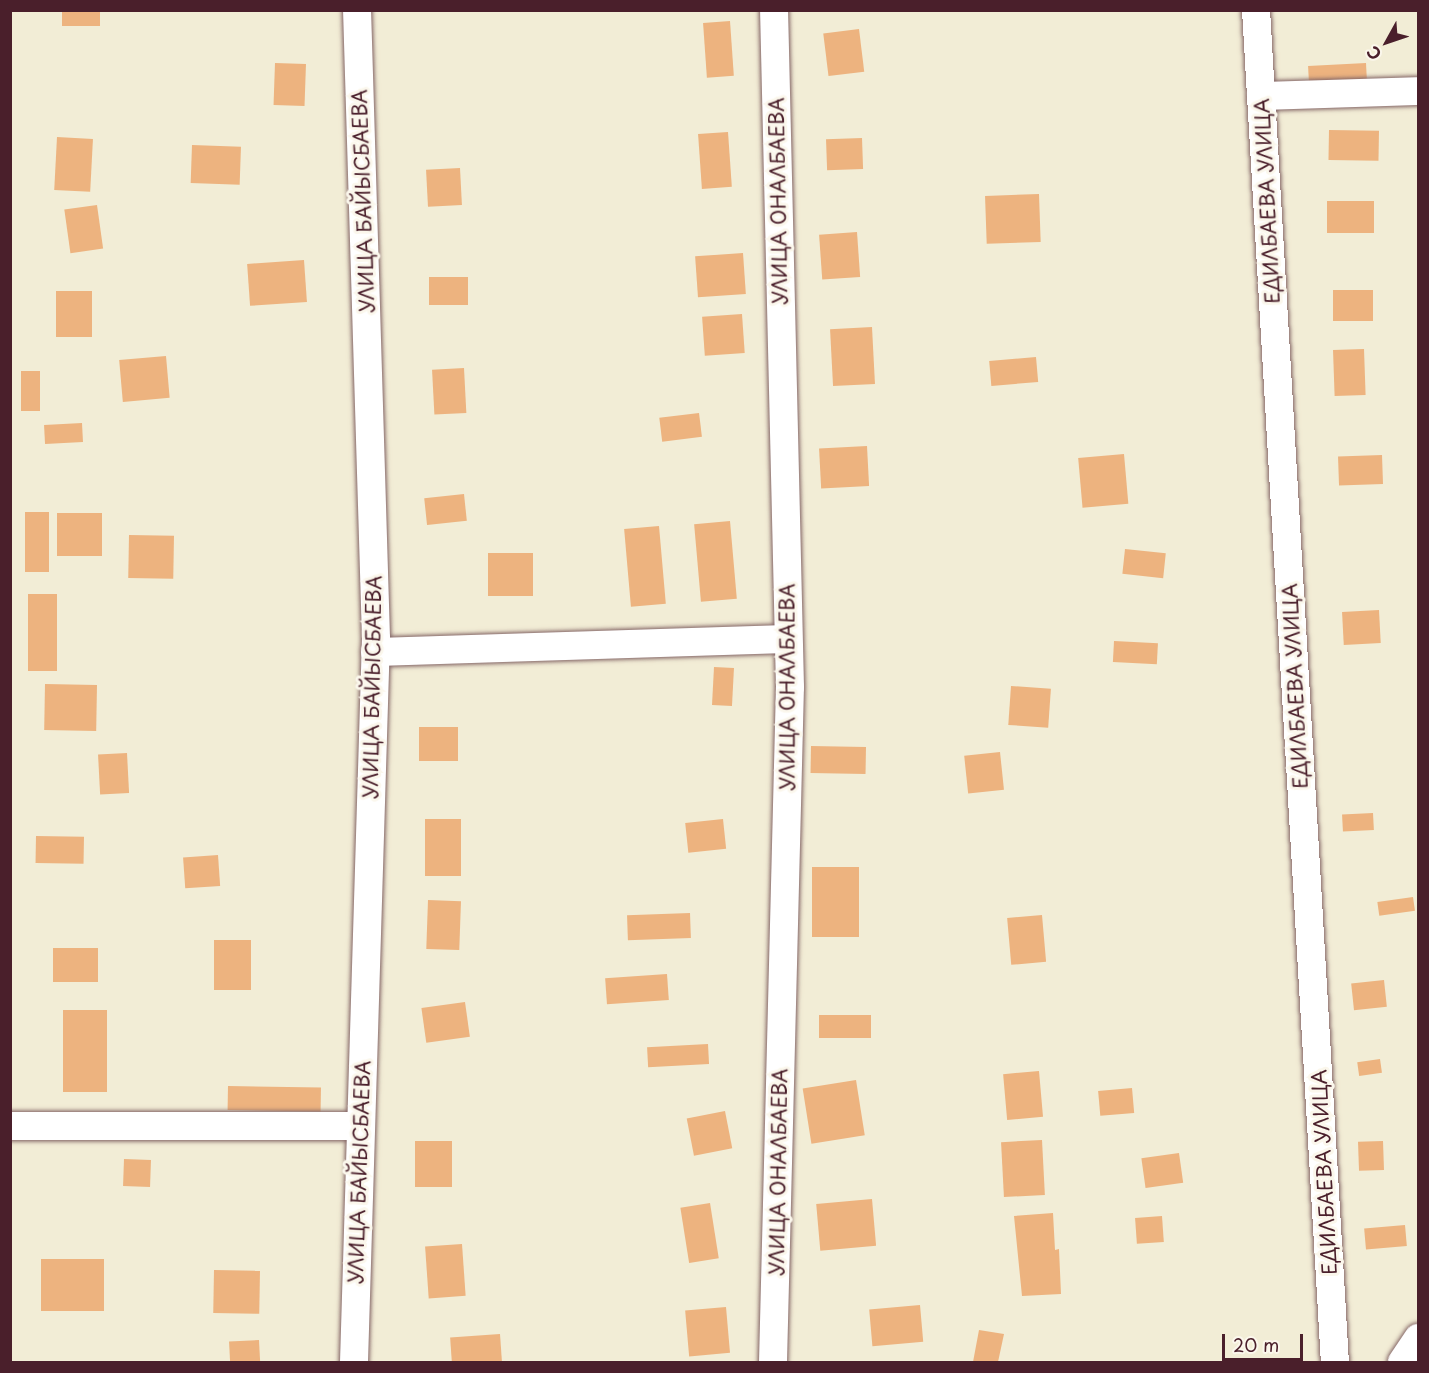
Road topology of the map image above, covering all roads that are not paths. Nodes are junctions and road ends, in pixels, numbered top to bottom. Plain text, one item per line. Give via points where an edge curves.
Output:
1 (357, 10) edge
2 (774, 10) edge
3 (1256, 10) edge
4 (1419, 92) edge
5 (1261, 96) junction
6 (788, 639) junction
7 (375, 652) junction
8 (10, 1126) edge
9 (361, 1126) junction
10 (1419, 1338) edge
11 (354, 1362) edge
12 (773, 1362) edge
13 (1335, 1362) edge
14 (1402, 1362) edge

1 - 7 street, УЛИЦА БАЙЫСБАЕВА
2 - 6 street, УЛИЦА ОНАЛБАЕВА
3 - 5 street, ЕДИЛБАЕВА УЛИЦА
4 - 5 street
5 - 13 street, ЕДИЛБАЕВА УЛИЦА
6 - 7 street
6 - 12 street, УЛИЦА ОНАЛБАЕВА
7 - 9 street, УЛИЦА БАЙЫСБАЕВА
8 - 9 street
9 - 11 street, УЛИЦА БАЙЫСБАЕВА
10 - 14 street

